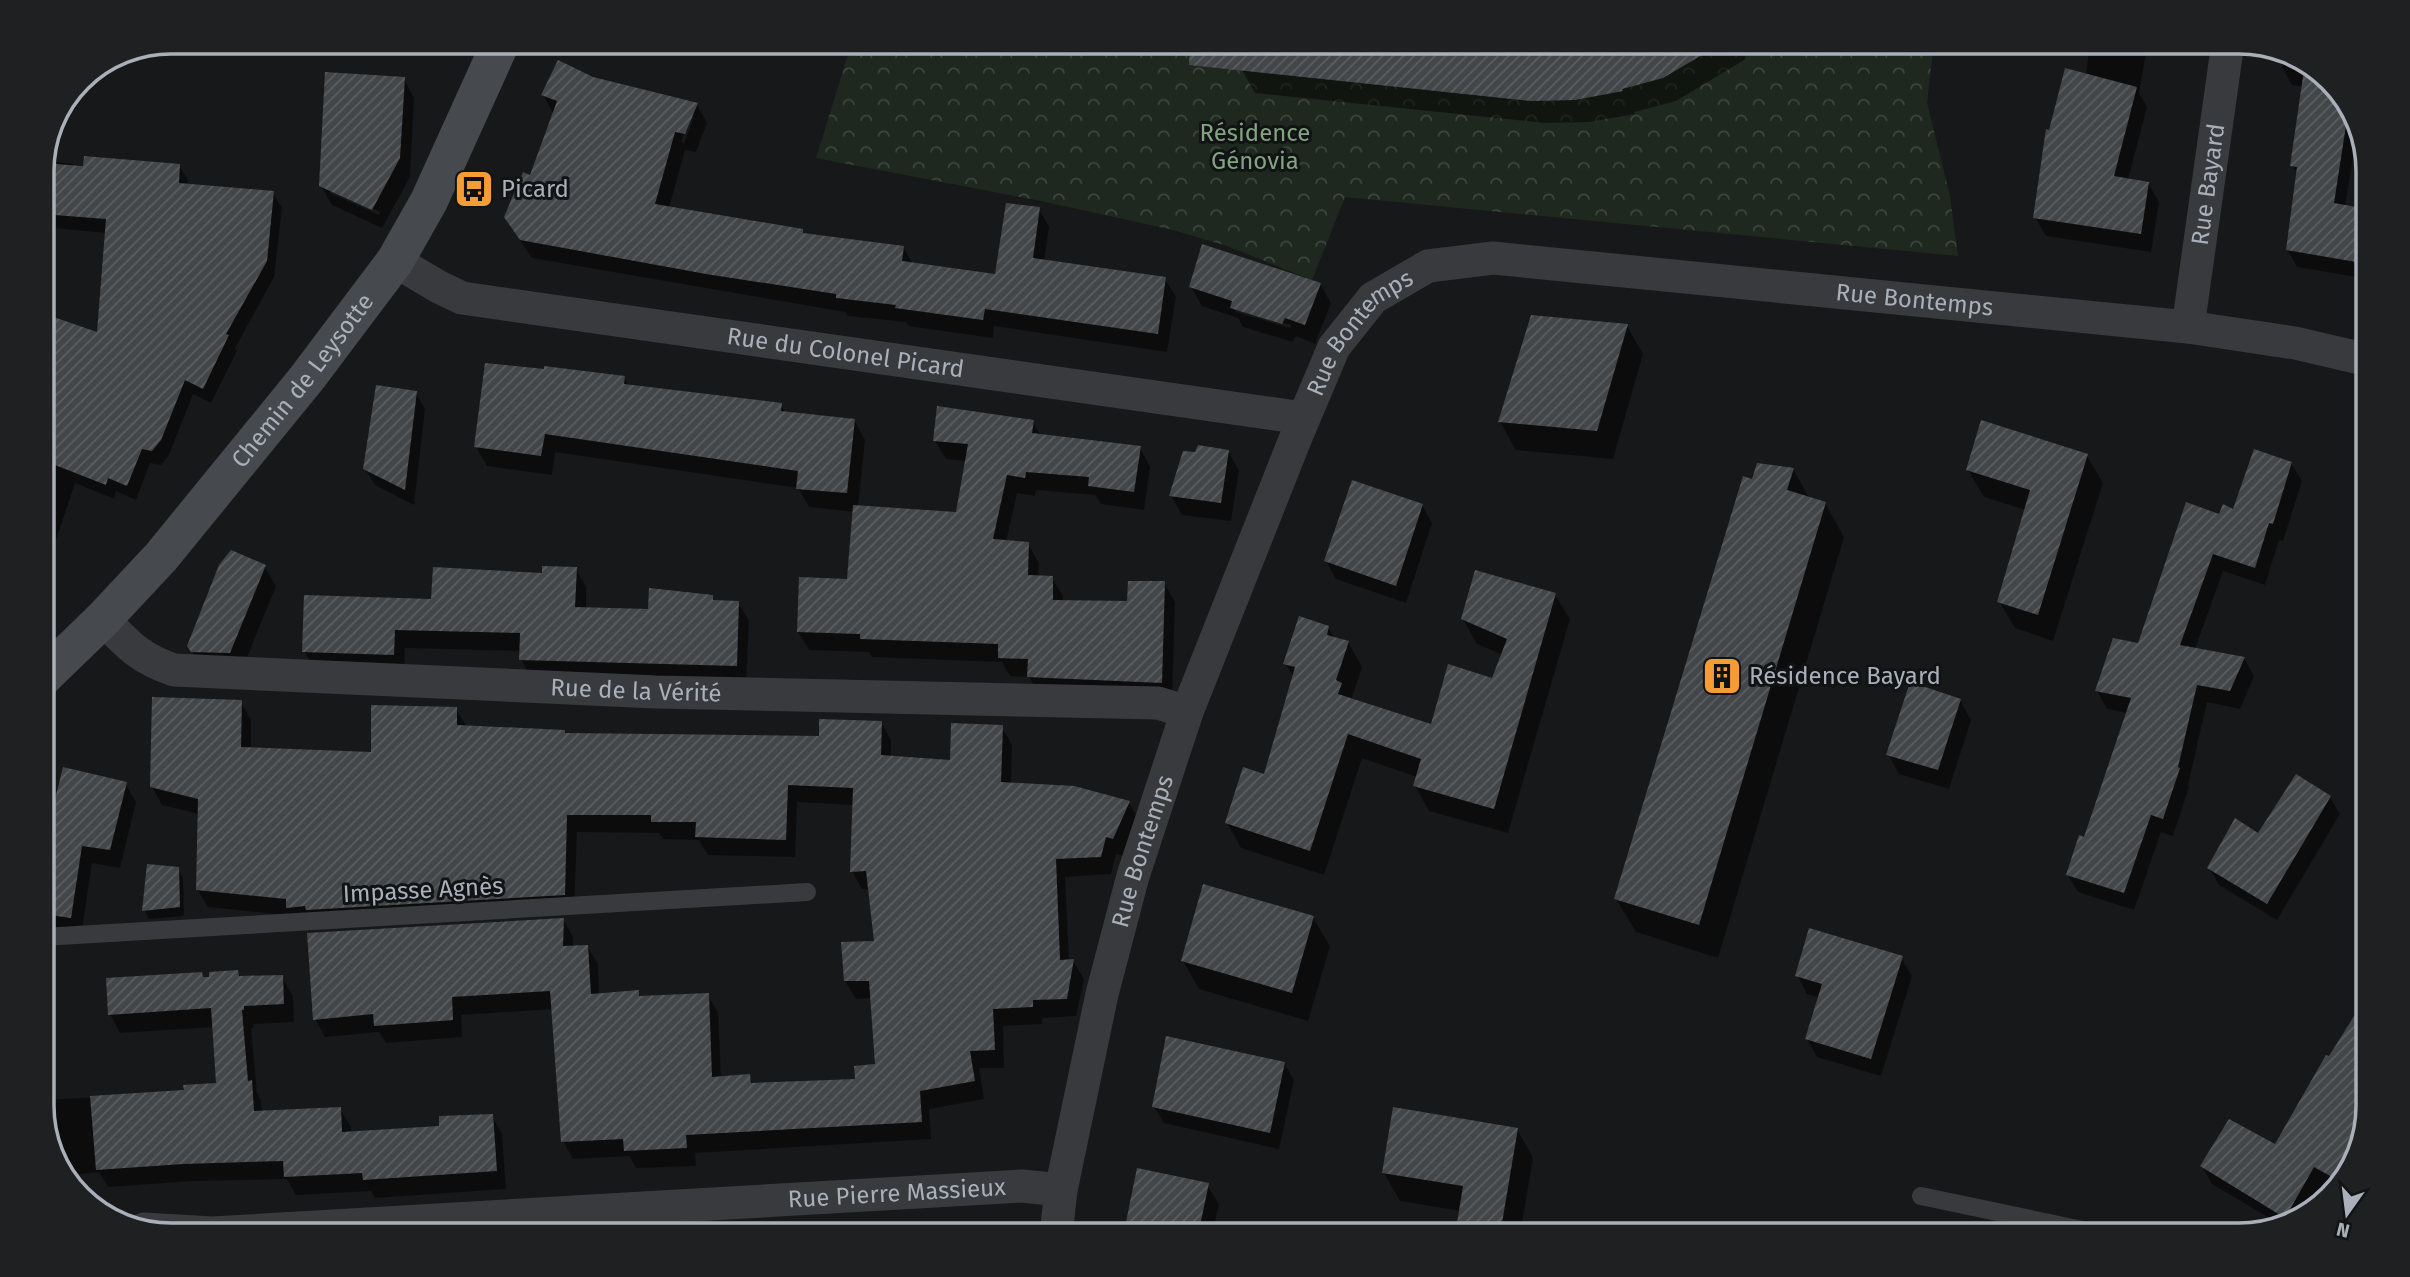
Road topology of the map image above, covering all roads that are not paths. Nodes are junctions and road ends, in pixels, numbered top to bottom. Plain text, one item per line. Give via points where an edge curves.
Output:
1 (496, 54) edge
2 (2226, 54) edge
3 (396, 261) junction
4 (2188, 327) junction
5 (2355, 357) edge
6 (1303, 418) junction
7 (103, 619) junction
8 (55, 665) edge
9 (1186, 712) junction
10 (807, 892) dead end
11 (55, 936) edge
12 (1061, 1190) junction
13 (1921, 1196) dead end
14 (384, 1223) edge
15 (1057, 1223) edge
16 (2049, 1223) edge

1 - 3 street, Chemin de Leysotte via 429,201
2 - 4 street, Rue Bayard
3 - 6 street, Rue du Colonel Picard via 462,298
3 - 7 street, Chemin de Leysotte via 191,521
4 - 5 street, Rue Bontemps
4 - 6 street, Rue Bontemps via 1493,258 1427,266 1373,298 1334,347
6 - 9 street, Rue Bontemps
7 - 8 street, Chemin de Leysotte
7 - 9 street, Rue de la Vérité via 137,654 174,670 656,692 1158,703
9 - 12 street, Rue Bontemps via 1133,876 1102,994
10 - 11 lane, Impasse Agnès
12 - 14 street, Rue Pierre Massieux via 1022,1186
12 - 15 street, Rue Bontemps
13 - 16 lane

